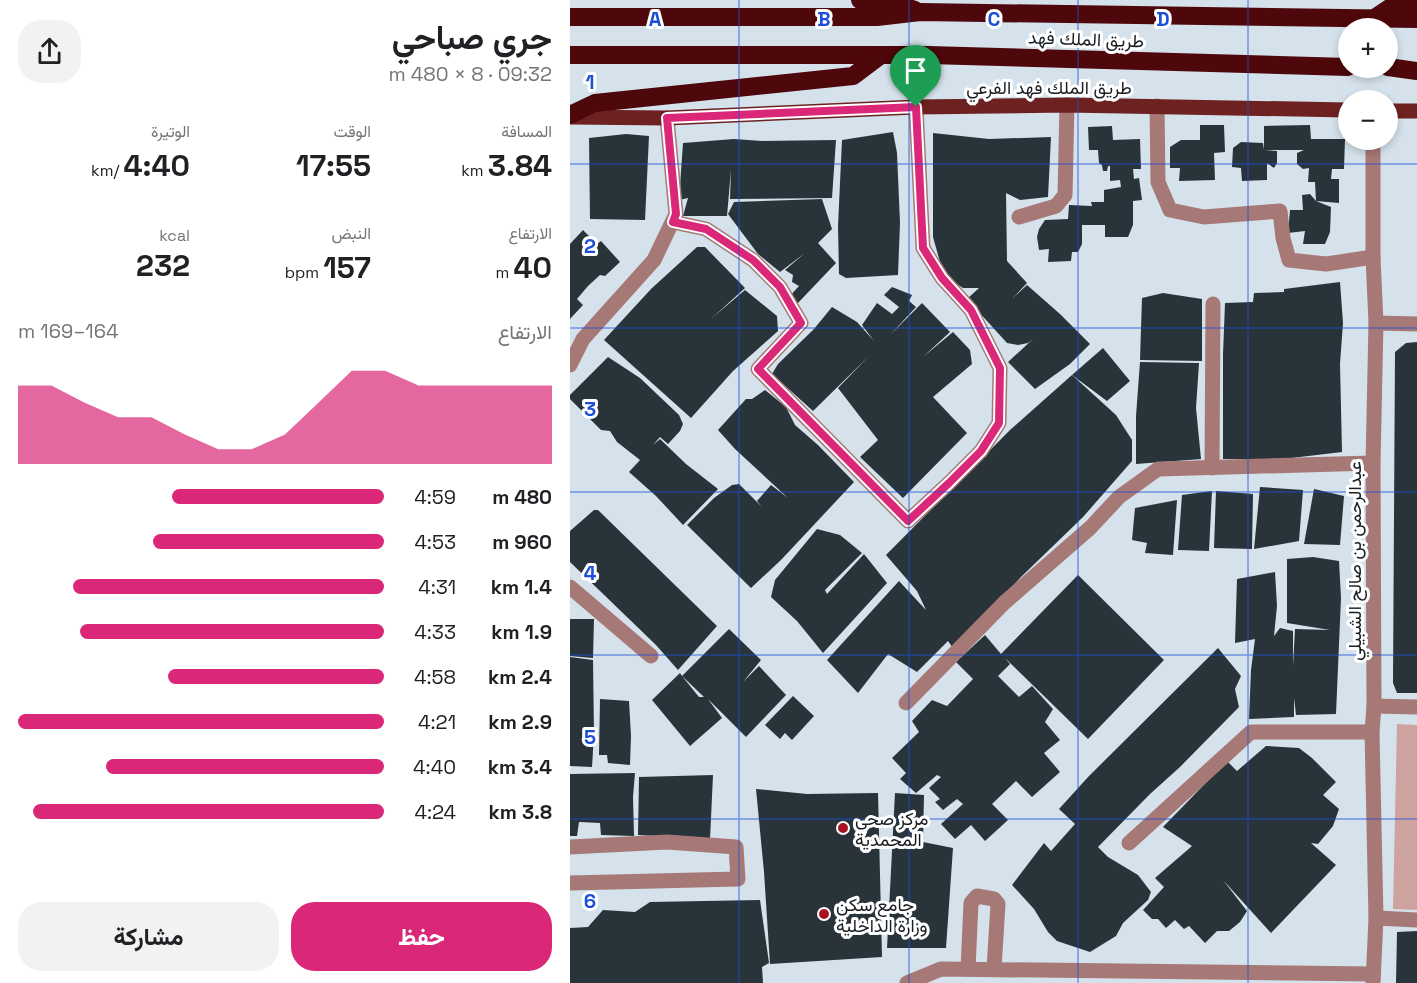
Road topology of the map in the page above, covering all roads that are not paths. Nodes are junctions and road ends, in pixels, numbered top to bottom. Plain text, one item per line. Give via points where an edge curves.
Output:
1 (860, 0) edge
2 (1417, 3) edge
3 (920, 12) junction
4 (570, 17) edge
5 (1376, 18) edge
6 (1338, 19) edge
7 (1398, 19) edge
8 (1417, 19) edge
9 (570, 55) edge
10 (881, 55) junction
11 (1417, 66) edge
12 (1338, 67) edge
13 (1398, 67) edge
14 (1398, 68) edge
15 (1417, 71) edge
16 (1066, 105) junction
17 (1157, 106) junction
18 (916, 107) junction
19 (1338, 110) edge
20 (1398, 111) edge
21 (1417, 111) edge
22 (570, 116) edge
23 (667, 118) junction
24 (1373, 150) edge
25 (1019, 217) dead end
26 (673, 222) junction
27 (1373, 257) junction
28 (1213, 304) dead end
29 (1376, 323) junction
30 (1417, 324) edge
31 (570, 365) edge
32 (1373, 463) junction
33 (1212, 468) junction
34 (570, 587) edge
35 (651, 656) dead end
36 (906, 703) dead end
37 (1374, 706) junction
38 (1417, 707) edge
39 (1372, 732) junction
40 (1129, 843) dead end
41 (570, 847) edge
42 (570, 883) edge
43 (1376, 918) junction
44 (1417, 920) edge
45 (968, 969) junction
46 (994, 969) junction
47 (1060, 976) edge
48 (1373, 979) edge
49 (907, 983) edge

1 - 3 highway via 891,2
2 - 5 highway via 1395,5
3 - 4 highway, طريق الملك فهد via 877,17
3 - 6 highway, طريق الملك فهد
7 - 8 highway, طريق الملك فهد
9 - 10 highway, طريق الملك فهد
10 - 12 highway, طريق الملك فهد
10 - 22 highway via 853,76 595,103
11 - 13 highway
14 - 15 highway
16 - 17 main road, طريق الملك فهد الفرعي
16 - 18 main road, طريق الملك فهد الفرعي
16 - 25 street via 1065,195 1056,206
17 - 19 main road, طريق الملك فهد الفرعي
17 - 27 street via 1158,182 1170,210 1204,217 1280,211 1289,260 1326,264
18 - 23 main road, طريق الملك فهد الفرعي
18 - 26 street via 923,248 942,278 971,310 1000,368 999,423 981,451 908,521 758,369 801,323 780,287 753,260 706,229
20 - 21 main road
22 - 23 main road, طريق الملك فهد الفرعي
23 - 26 street via 676,214
24 - 27 street, عبدالرحمن بن صالح الشبيلي
26 - 31 street via 654,260 583,339
27 - 29 street, عبدالرحمن بن صالح الشبيلي
28 - 33 street
29 - 30 street
29 - 32 street, عبدالرحمن بن صالح الشبيلي
32 - 33 street
32 - 37 street, عبدالرحمن بن صالح الشبيلي
33 - 36 street via 1158,469 1119,497 1090,528 1004,603
34 - 35 street
37 - 38 street
37 - 39 street, عبدالرحمن بن صالح الشبيلي
39 - 40 street via 1251,732
39 - 43 street, عبدالرحمن بن صالح الشبيلي
41 - 42 street via 667,842 736,847 738,879
43 - 44 street
43 - 48 street, عبدالرحمن بن صالح الشبيلي
45 - 46 street
45 - 46 street via 970,903 977,896 994,899 998,904
45 - 49 street via 940,969
46 - 47 street
47 - 48 street

